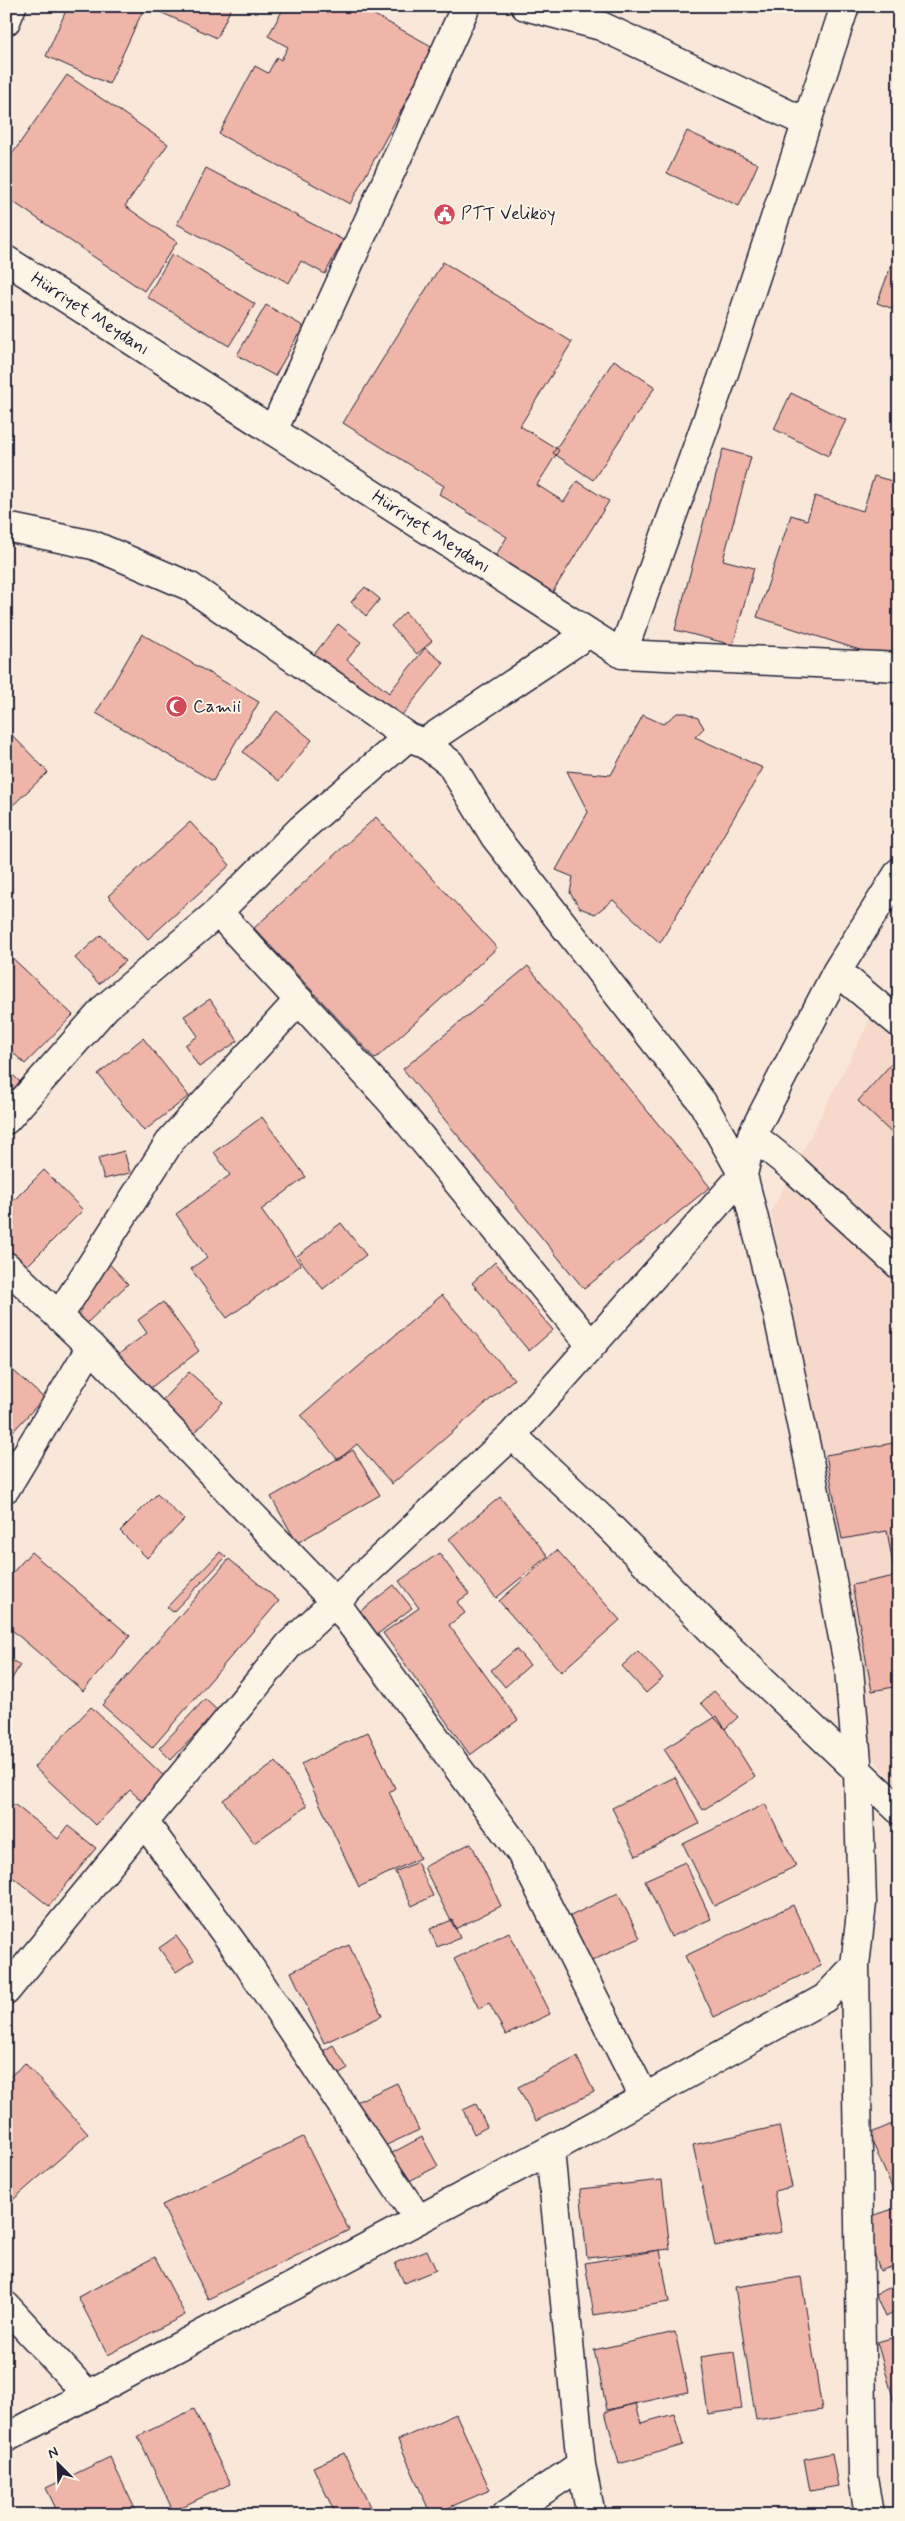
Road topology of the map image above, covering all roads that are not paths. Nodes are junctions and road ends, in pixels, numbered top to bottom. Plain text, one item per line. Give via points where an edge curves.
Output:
1 (12, 6) edge
2 (466, 6) edge
3 (525, 6) edge
4 (845, 6) edge
5 (6, 21) edge
6 (807, 123) junction
7 (6, 260) edge
8 (274, 432) junction
9 (6, 527) edge
10 (589, 633) junction
11 (622, 654) junction
12 (899, 666) edge
13 (416, 740) junction
14 (899, 872) edge
15 (218, 912) junction
16 (837, 971) junction
17 (299, 1000) junction
18 (899, 1023) edge
19 (6, 1120) edge
20 (752, 1135) junction
21 (744, 1175) junction
22 (899, 1265) edge
23 (6, 1266) edge
24 (59, 1316) junction
25 (592, 1345) junction
26 (91, 1347) junction
27 (512, 1435) junction
28 (6, 1488) edge
29 (335, 1602) junction
30 (858, 1773) junction
31 (899, 1810) edge
32 (144, 1822) junction
33 (855, 1966) junction
34 (6, 1991) edge
35 (644, 2096) junction
36 (550, 2150) junction
37 (418, 2219) junction
38 (6, 2306) edge
39 (88, 2395) junction
40 (6, 2438) edge
41 (581, 2465) junction
42 (506, 2515) edge
43 (590, 2515) edge
44 (869, 2515) edge

1 - 5 street
2 - 8 street
3 - 6 street via 601,26
4 - 6 street
6 - 11 street via 722,379
7 - 8 street, Hürriyet Meydanı
8 - 10 street, Hürriyet Meydanı
9 - 13 street via 93,545 190,586
10 - 11 street, Hürriyet Meydanı
10 - 13 street
11 - 12 street, Hürriyet Meydanı
13 - 15 street via 301,829
13 - 21 street via 450,763 494,837 702,1102
14 - 16 street
15 - 17 street
15 - 19 street via 106,1007
16 - 18 street
16 - 20 street
17 - 24 street via 171,1140
17 - 25 street via 390,1101
20 - 21 street
20 - 22 street
21 - 25 street
21 - 30 street via 805,1442 847,1660
23 - 24 street
24 - 26 street
25 - 27 street
26 - 28 street
26 - 29 street
27 - 29 street
27 - 30 street via 605,1522
29 - 32 street via 289,1645
29 - 35 street via 520,1852
30 - 31 street
30 - 33 street via 862,1903
32 - 34 street
32 - 37 street via 248,1964
33 - 35 street via 825,1998
33 - 44 street via 863,2477
35 - 36 street
36 - 37 street
36 - 41 street
37 - 39 street
38 - 39 street
39 - 40 street
41 - 42 street
41 - 43 street

